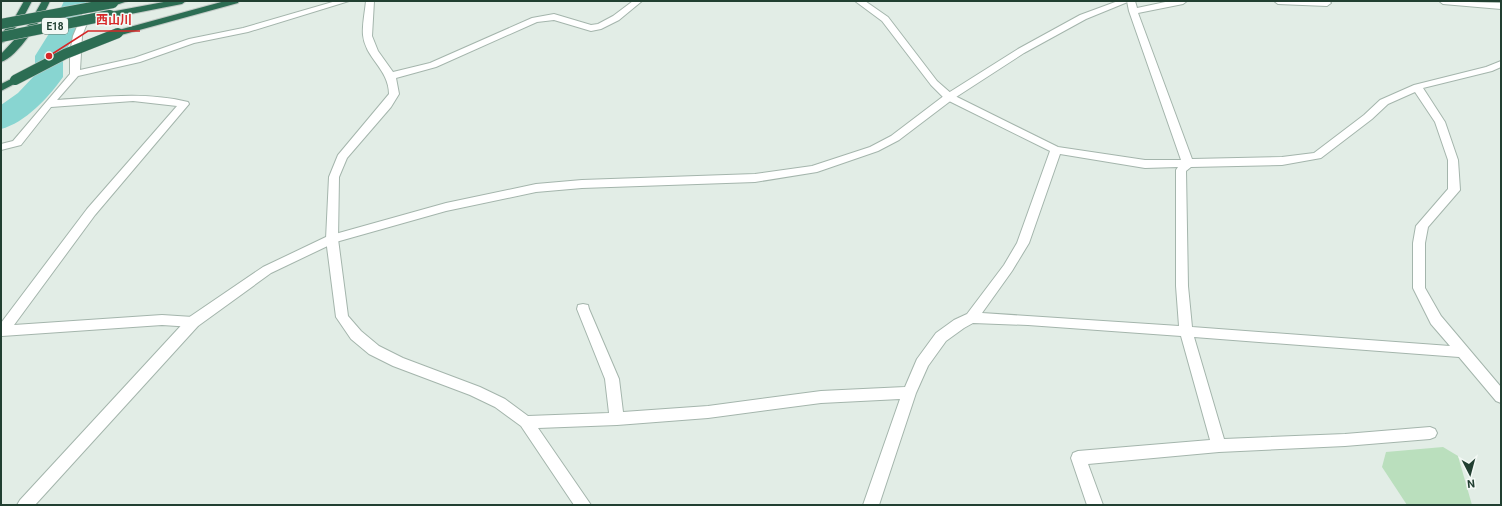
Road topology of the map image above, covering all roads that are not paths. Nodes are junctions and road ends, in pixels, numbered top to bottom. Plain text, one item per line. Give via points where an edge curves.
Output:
1 (28, 1) edge
2 (46, 1) edge
3 (92, 1) edge
4 (100, 1) edge
5 (124, 1) edge
6 (182, 1) edge
7 (235, 1) edge
8 (345, 1) edge
9 (370, 1) edge
10 (638, 1) edge
11 (859, 1) edge
12 (1126, 1) edge
13 (1183, 1) edge
14 (1278, 1) edge
15 (1444, 1) edge
16 (1328, 3) dead end
17 (1132, 6) edge
18 (1501, 6) edge
19 (1, 19) edge
20 (1, 24) edge
21 (1, 36) edge
22 (1, 40) edge
23 (1, 59) edge
24 (1501, 64) edge
25 (76, 74) junction
26 (391, 76) junction
27 (1417, 87) junction
28 (1, 88) edge
29 (949, 97) junction
30 (48, 104) junction
31 (1, 147) edge
32 (1056, 150) junction
33 (1188, 163) junction
34 (332, 240) junction
35 (583, 309) dead end
36 (972, 318) junction
37 (193, 322) junction
38 (1186, 331) junction
39 (1462, 352) junction
40 (909, 393) junction
41 (1501, 397) edge
42 (618, 419) junction
43 (526, 422) junction
44 (1430, 433) dead end
45 (1219, 446) junction
46 (25, 505) edge
47 (583, 505) edge
48 (871, 505) edge
49 (1095, 505) edge

1 - 22 highway via 19,18
2 - 23 highway via 35,22
3 - 25 street via 78,30 74,58
4 - 19 highway
5 - 20 highway, E18, bridge
6 - 21 highway, E18, bridge
7 - 28 highway, bridge via 118,33 65,54
8 - 25 street via 245,30 192,41 137,60
9 - 26 street via 366,36
10 - 26 street via 601,26 591,28 554,17 535,20 433,65
11 - 29 street via 885,19 934,83
12 - 29 street via 1083,17 1021,51
13 - 17 street
14 - 16 street
15 - 18 street
17 - 33 street
24 - 27 street
25 - 30 street
26 - 34 street via 394,94 342,157 334,177
27 - 33 street via 1384,102 1316,156 1282,161
27 - 39 street via 1440,122 1453,160 1454,190 1422,226 1419,243 1419,288 1436,320
29 - 32 street
29 - 34 street via 895,138 849,158 813,169 755,178 536,188 446,207
30 - 31 street via 17,143
30 - 37 street via 141,98 184,104 91,212 2,331 162,320
32 - 33 street via 1146,164
32 - 36 street via 1023,242 1008,268
33 - 38 street via 1181,170 1182,286
34 - 37 street via 268,270
34 - 43 street via 342,317 356,335 374,350 398,362 475,391
35 - 42 street via 612,379
36 - 38 street
36 - 40 street via 958,324 941,337 922,363
37 - 46 street
38 - 39 street
38 - 45 street
39 - 41 street
40 - 42 street via 821,397 708,412
40 - 48 street
42 - 43 street
43 - 47 street
44 - 45 street
45 - 49 street via 1078,458

